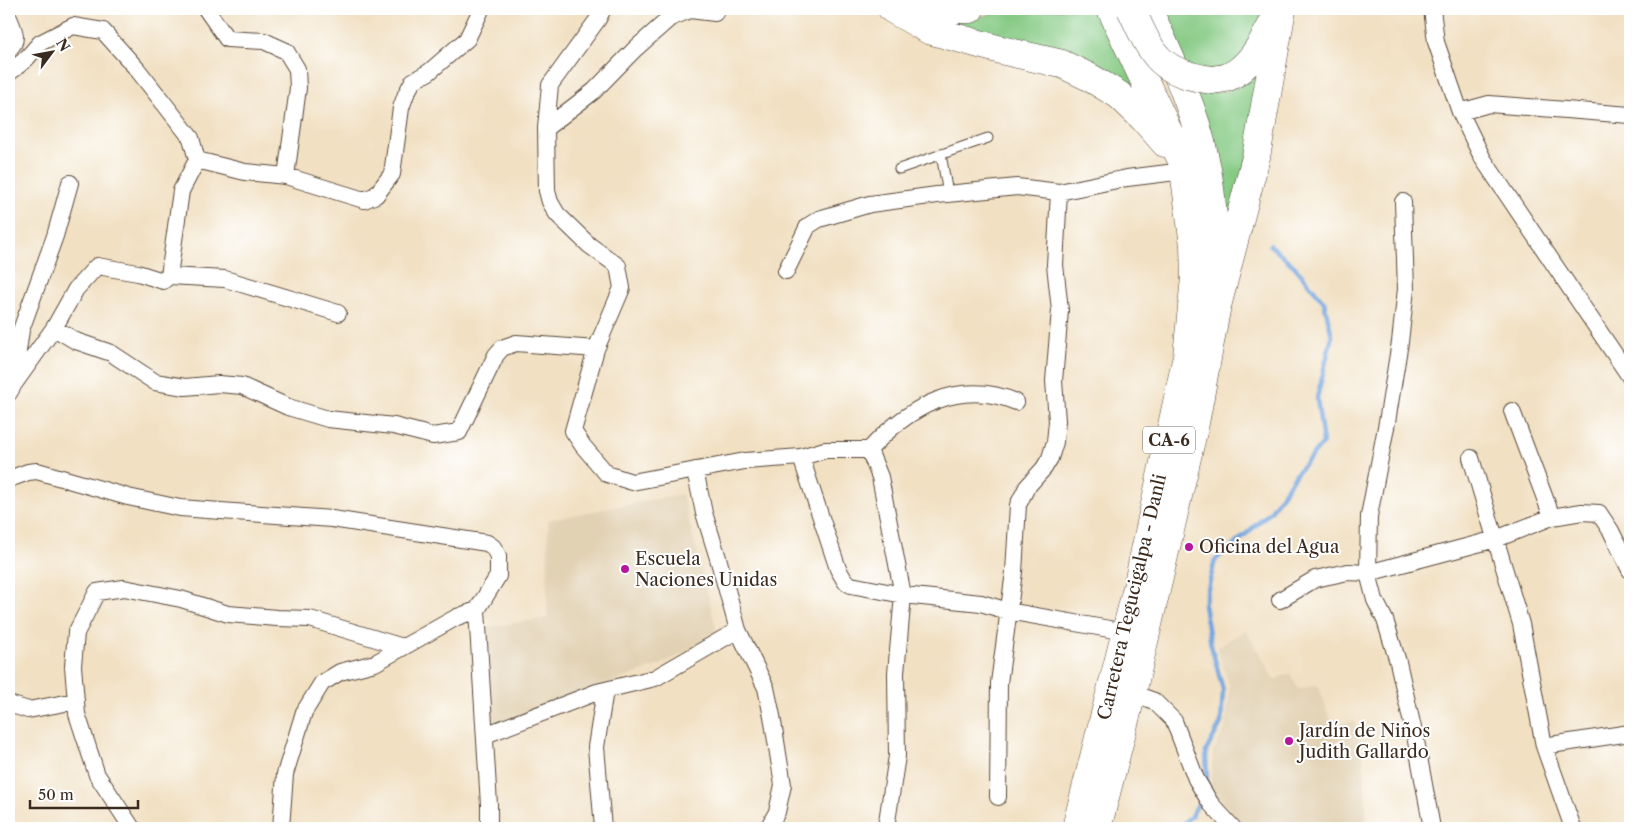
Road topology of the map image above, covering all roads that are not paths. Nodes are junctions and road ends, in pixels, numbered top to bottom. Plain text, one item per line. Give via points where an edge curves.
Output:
1 (206, 9) edge
2 (480, 9) edge
3 (603, 9) edge
4 (892, 9) edge
5 (943, 9) edge
6 (970, 9) edge
7 (1111, 9) edge
8 (1131, 9) edge
9 (1148, 9) edge
10 (1281, 9) edge
11 (1432, 9) edge
12 (716, 13) dead end
13 (9, 18) edge
14 (9, 49) edge
15 (9, 72) edge
16 (1460, 112) junction
17 (1630, 115) edge
18 (546, 128) junction
19 (988, 138) dead end
20 (942, 154) junction
21 (197, 160) junction
22 (1183, 167) junction
23 (899, 169) dead end
24 (286, 176) junction
25 (70, 183) dead end
26 (1059, 192) junction
27 (948, 194) junction
28 (1403, 202) dead end
29 (786, 271) dead end
30 (169, 276) junction
31 (1216, 310) junction
32 (338, 313) dead end
33 (54, 328) junction
34 (596, 349) junction
35 (1630, 377) edge
36 (11, 388) edge
37 (1016, 402) dead end
38 (1512, 411) dead end
39 (869, 450) junction
40 (801, 457) junction
41 (1471, 458) dead end
42 (695, 470) junction
43 (9, 478) edge
44 (1552, 517) junction
45 (1496, 539) junction
46 (1630, 570) edge
47 (1368, 573) junction
48 (903, 595) junction
49 (1280, 600) dead end
50 (476, 610) junction
51 (1008, 611) junction
52 (738, 630) junction
53 (1126, 632) junction
54 (403, 647) junction
55 (605, 690) junction
56 (1132, 693) junction
57 (76, 701) junction
58 (9, 704) edge
59 (1630, 733) edge
60 (485, 735) junction
61 (1544, 746) junction
62 (998, 797) dead end
63 (132, 828) edge
64 (280, 828) edge
65 (489, 828) edge
66 (603, 828) edge
67 (768, 828) edge
68 (886, 828) edge
69 (1076, 828) edge
70 (1097, 828) edge
71 (1232, 828) edge
72 (1432, 828) edge
73 (1573, 828) edge

1 - 24 street via 228,39 264,40 286,51 297,69 298,88
2 - 24 street via 467,39 429,72 413,81 401,108 392,174 376,195 364,200
3 - 18 street via 550,85
4 - 22 highway via 929,30 1062,64 1089,77 1119,96 1144,119
5 - 6 highway
7 - 22 highway, CA-6
8 - 10 highway, bridge via 1144,38 1167,67 1196,78 1212,80 1228,77 1244,66 1259,50
9 - 31 highway, CA-6 via 1181,82 1205,159 1215,247
10 - 31 highway via 1256,156
11 - 16 street via 1436,42
12 - 18 street via 690,10 670,18 594,91
13 - 14 street via 16,34
15 - 21 street via 40,43 73,26 104,31 176,118 190,138
16 - 17 street via 1489,104
16 - 35 street via 1483,159
18 - 34 street via 550,202 557,214 589,245 618,266 622,288
19 - 20 lane
20 - 23 lane
20 - 27 lane
21 - 24 street via 245,172
21 - 30 street via 181,191
22 - 26 street
22 - 53 highway, Carretera Tegucigalpa - Danli / CA-6 via 1194,245 1187,356
25 - 36 street via 55,236 21,330
26 - 27 street via 1016,188
26 - 51 street via 1054,265 1060,310 1054,381 1055,442 1050,458 1018,505
27 - 29 street via 870,204 819,219 808,226
28 - 47 street via 1406,289 1400,342 1369,516
30 - 32 street via 225,279
30 - 33 street via 163,281 138,272 96,266 76,289
31 - 56 highway, Carretera Tegucigalpa - Danli / CA-6 via 1195,423
33 - 34 street via 76,341 111,353 155,382 185,387 242,386 328,419 394,426 433,436 459,432 502,348 516,343
33 - 36 street
34 - 42 street via 573,431 583,446 607,474 632,482
37 - 39 street via 982,392 953,395 910,414
38 - 44 street
39 - 40 street via 825,450
39 - 48 street via 880,477
40 - 42 street via 745,461
40 - 48 street via 838,569 845,581 860,588
41 - 45 street
42 - 52 street
43 - 50 street via 37,471 180,508 332,519 487,543 498,556 498,576
44 - 45 street
44 - 46 street via 1582,512 1599,514
45 - 47 street
45 - 61 street via 1521,624
47 - 49 street via 1348,572 1315,579
47 - 72 street via 1398,662
48 - 51 street via 981,603
48 - 68 street via 896,673 897,756
50 - 54 street
50 - 60 street
51 - 53 street
51 - 62 street via 999,683
52 - 55 street via 655,678
52 - 67 street via 766,688 778,746 783,785 777,812
53 - 69 highway, Carretera Tegucigalpa - Danli / CA-6
54 - 57 street via 310,619 228,614 181,599 124,588 97,592 76,633 73,666
54 - 64 street via 375,663 340,672 322,683 304,712 285,774
55 - 60 street
55 - 66 street via 596,747
56 - 70 highway, Carretera Tegucigalpa - Danli / CA-6
56 - 71 street via 1154,701 1174,721 1196,779 1211,804
57 - 58 street via 28,710
57 - 63 street via 77,714 98,775
59 - 61 street
60 - 65 street
61 - 73 street

